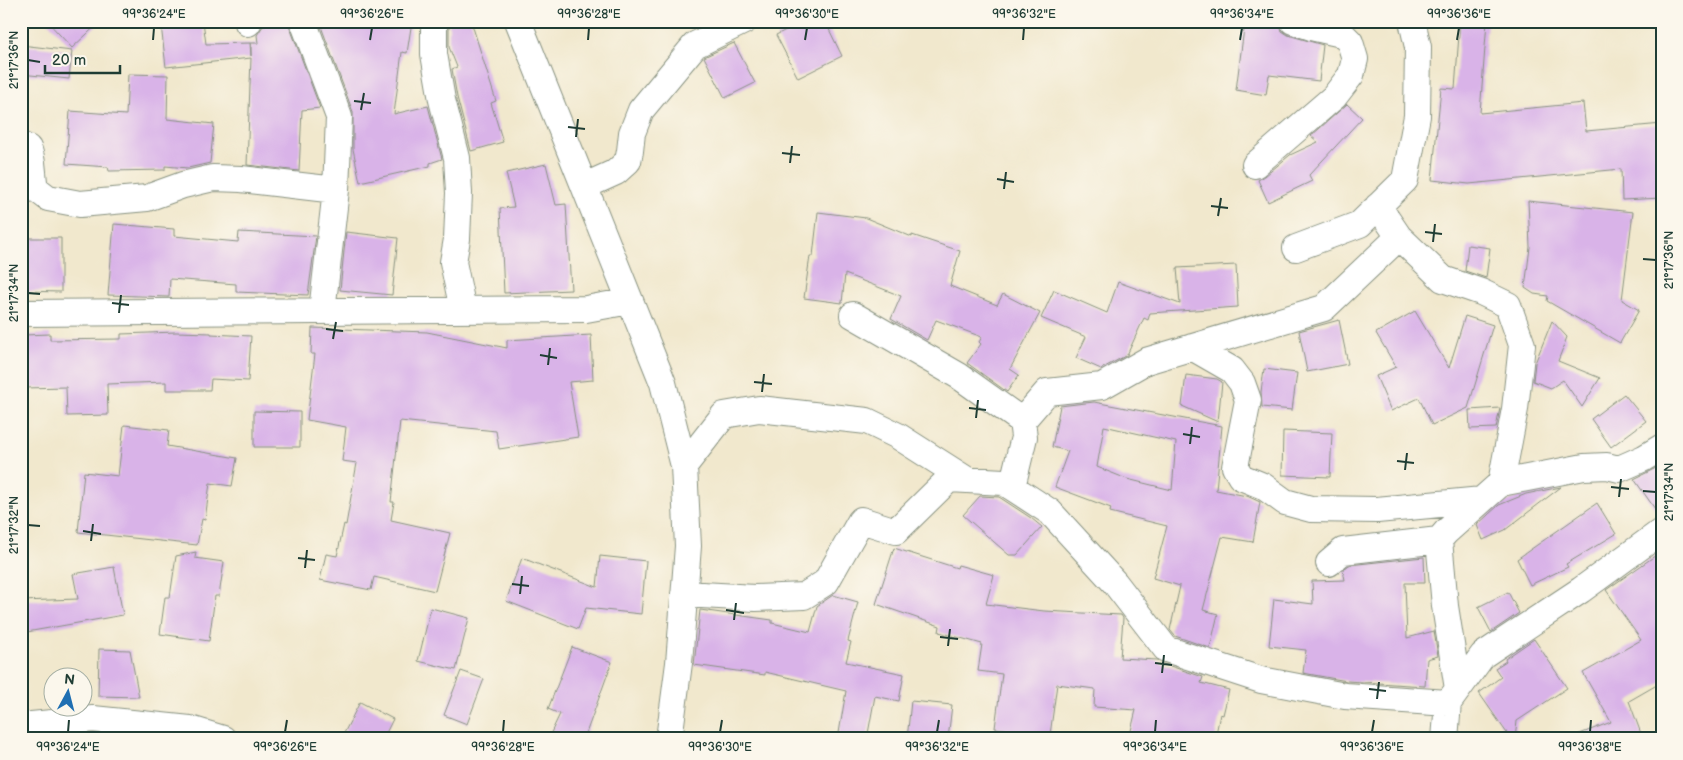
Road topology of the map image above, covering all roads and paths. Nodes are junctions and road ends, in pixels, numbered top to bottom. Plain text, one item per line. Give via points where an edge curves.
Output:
1 (303, 21) edge
2 (434, 21) edge
3 (518, 21) edge
4 (744, 21) edge
5 (1293, 21) edge
6 (1412, 21) edge
7 (21, 145) edge
8 (1255, 164) dead end
9 (585, 186) junction
10 (336, 190) junction
11 (1378, 206) junction
12 (1399, 237) junction
13 (1296, 248) dead end
14 (630, 301) junction
15 (463, 310) junction
16 (322, 311) junction
17 (21, 313) edge
18 (852, 315) dead end
19 (1192, 347) junction
20 (1022, 421) junction
21 (1662, 446) edge
22 (684, 466) junction
23 (967, 480) junction
24 (1501, 483) junction
25 (1012, 487) junction
26 (1482, 500) junction
27 (1662, 531) edge
28 (1440, 540) junction
29 (1329, 563) dead end
30 (684, 594) junction
31 (1453, 696) junction
32 (21, 726) edge
33 (223, 739) edge
34 (669, 739) edge
35 (1445, 739) edge

1 - 10 street via 339,117
2 - 15 street via 434,54 457,158 459,193 453,262
3 - 9 street
4 - 9 street via 695,45 641,110 632,133 628,161 616,172
5 - 8 street via 1342,34 1350,42 1355,59 1351,75 1334,97
6 - 11 street via 1418,47 1417,116 1405,180
7 - 10 street via 28,148 33,157 35,188 48,198 80,204 147,198 213,178
9 - 14 street
10 - 16 street
11 - 12 street
11 - 13 street via 1360,224
12 - 19 street via 1324,308
12 - 24 street via 1443,279 1508,305 1522,345 1515,409
14 - 15 street via 586,309
14 - 22 street via 663,383
15 - 16 street
16 - 17 street
18 - 20 street via 958,376
19 - 20 street via 1146,361 1102,386 1047,392
19 - 26 street via 1232,370 1242,383 1248,400 1235,467 1241,477 1263,486 1285,502 1311,509 1377,510
20 - 25 street via 1024,437
21 - 24 street via 1619,470 1607,466 1584,467
22 - 23 street via 724,415 759,409 867,422 898,436
22 - 30 street via 688,546
23 - 25 street via 1004,482
23 - 30 street via 950,479 896,532 861,520 826,582 804,596 755,598
24 - 26 street
25 - 31 street via 1050,512 1115,583 1166,649 1261,680 1345,696
26 - 28 street
27 - 31 street via 1483,655
28 - 29 street via 1343,551
28 - 31 street
30 - 34 street via 680,663
31 - 35 street
32 - 33 street via 93,720 190,729

